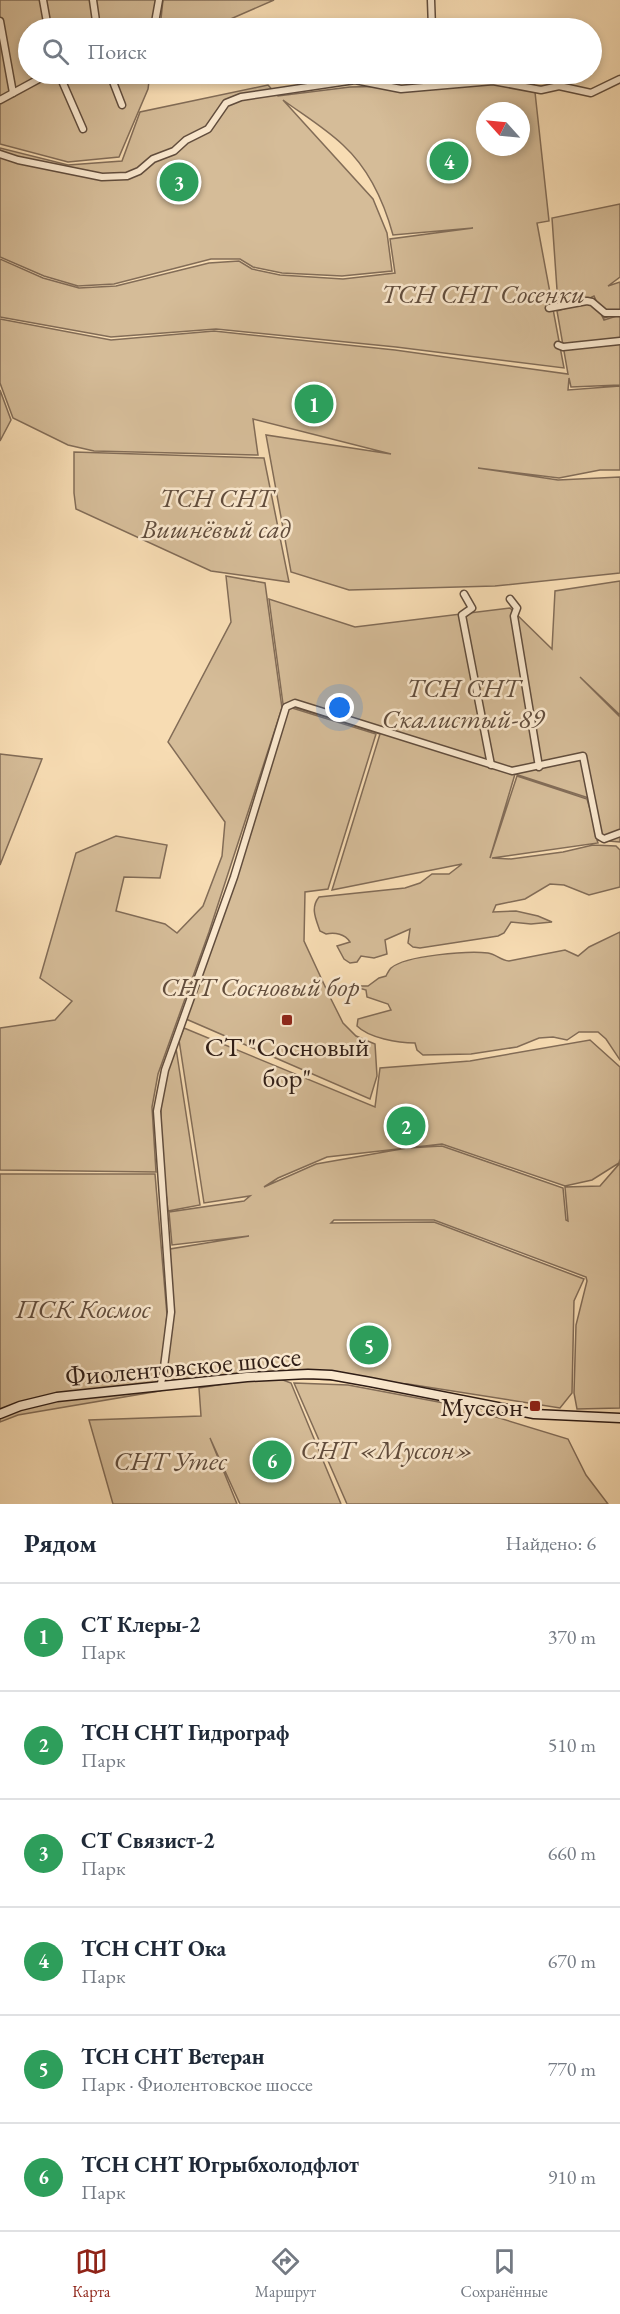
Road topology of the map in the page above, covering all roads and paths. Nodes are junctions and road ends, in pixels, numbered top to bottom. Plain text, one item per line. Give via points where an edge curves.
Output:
1 (43, 0) edge
2 (93, 0) edge
3 (159, 0) edge
4 (431, 0) edge
5 (46, 18) edge
6 (96, 18) edge
7 (156, 18) edge
8 (432, 18) edge
9 (0, 21) edge
10 (620, 79) edge
11 (30, 84) edge
12 (63, 84) edge
13 (114, 84) edge
14 (329, 84) edge
15 (382, 84) edge
16 (458, 84) edge
17 (510, 84) edge
18 (13, 93) junction
19 (0, 100) edge
20 (122, 105) dead end
21 (83, 129) dead end
22 (0, 154) edge
23 (549, 308) dead end
24 (620, 313) edge
25 (620, 341) edge
26 (558, 345) dead end
27 (464, 594) dead end
28 (510, 599) dead end
29 (490, 765) junction
30 (539, 766) junction
31 (620, 833) edge
32 (160, 1386) junction
33 (0, 1414) edge
34 (620, 1418) edge

1 - 5 street
2 - 6 street
3 - 7 street
4 - 8 street
9 - 18 street
10 - 17 street via 591,93 559,86 541,90
11 - 18 street
12 - 21 street
13 - 20 street
14 - 22 street via 241,97 226,104 208,129 127,176 102,177
15 - 16 street via 401,89
18 - 19 street
23 - 24 street via 587,301 605,313
25 - 26 street
27 - 29 street via 472,608 462,615
28 - 30 street via 517,608 514,616
29 - 30 street via 512,771
29 - 32 street via 295,703 286,707 234,877 165,1070 157,1111 171,1312
30 - 31 street via 583,756 599,836 604,839
32 - 33 main road, Фиолентовское шоссе via 57,1397
32 - 34 main road, Фиолентовское шоссе via 269,1375 331,1376 534,1414

